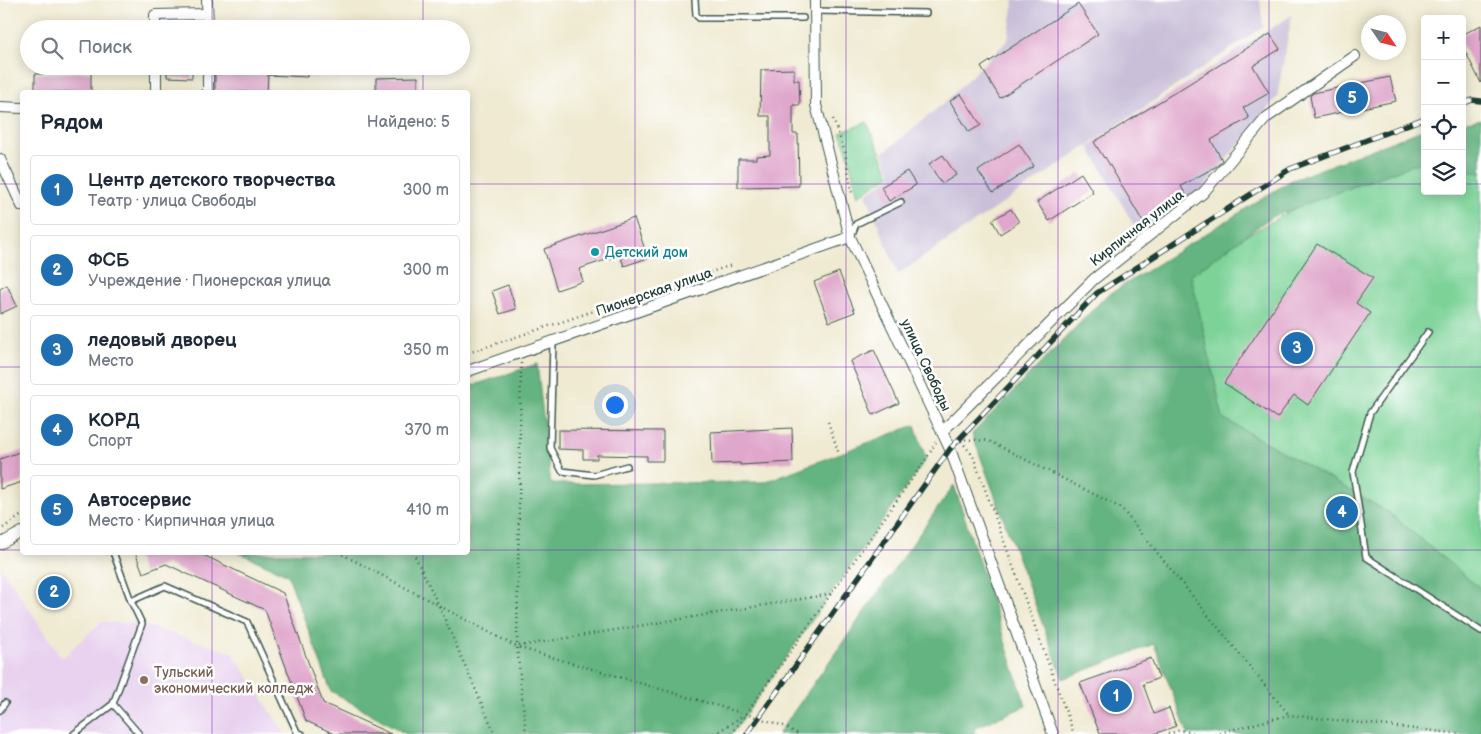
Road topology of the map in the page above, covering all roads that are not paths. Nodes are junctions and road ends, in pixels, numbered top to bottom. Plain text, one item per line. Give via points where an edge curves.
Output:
1 (207, 0) edge
2 (695, 0) edge
3 (815, 0) edge
4 (815, 12) junction
5 (926, 13) dead end
6 (207, 14) junction
7 (803, 18) dead end
8 (155, 20) edge
9 (207, 20) edge
10 (1355, 56) dead end
11 (156, 75) edge
12 (208, 75) edge
13 (156, 90) edge
14 (208, 90) edge
15 (0, 108) edge
16 (20, 108) edge
17 (0, 159) edge
18 (20, 202) edge
19 (901, 202) dead end
20 (850, 237) junction
21 (1428, 332) dead end
22 (553, 342) junction
23 (470, 370) edge
24 (945, 429) junction
25 (627, 466) dead end
26 (20, 533) edge
27 (0, 544) edge
28 (114, 555) edge
29 (131, 601) junction
30 (1481, 631) edge
31 (4, 703) dead end
32 (114, 704) junction
33 (0, 710) edge
34 (74, 734) edge
35 (139, 734) edge
36 (302, 734) edge
37 (1053, 734) edge

1 - 6 street
2 - 7 lane via 699,18
3 - 4 street, улица Свободы
4 - 5 lane
4 - 20 street, улица Свободы via 816,105
6 - 8 street via 155,15
6 - 9 street
10 - 24 street, Кирпичная улица via 1266,118 1204,194 1094,279
11 - 13 street
12 - 14 street
15 - 16 street
17 - 18 street
19 - 20 lane via 856,224
20 - 22 street, Пионерская улица
20 - 24 street, улица Свободы
21 - 30 lane via 1370,413 1353,472 1366,556
22 - 23 street, Пионерская улица
22 - 25 lane via 550,448 562,471 594,475
24 - 37 street, улица Свободы
26 - 27 street
28 - 29 lane
29 - 32 lane via 142,624
29 - 36 lane via 165,586 247,622 297,732
31 - 33 lane
32 - 34 lane
32 - 35 lane

